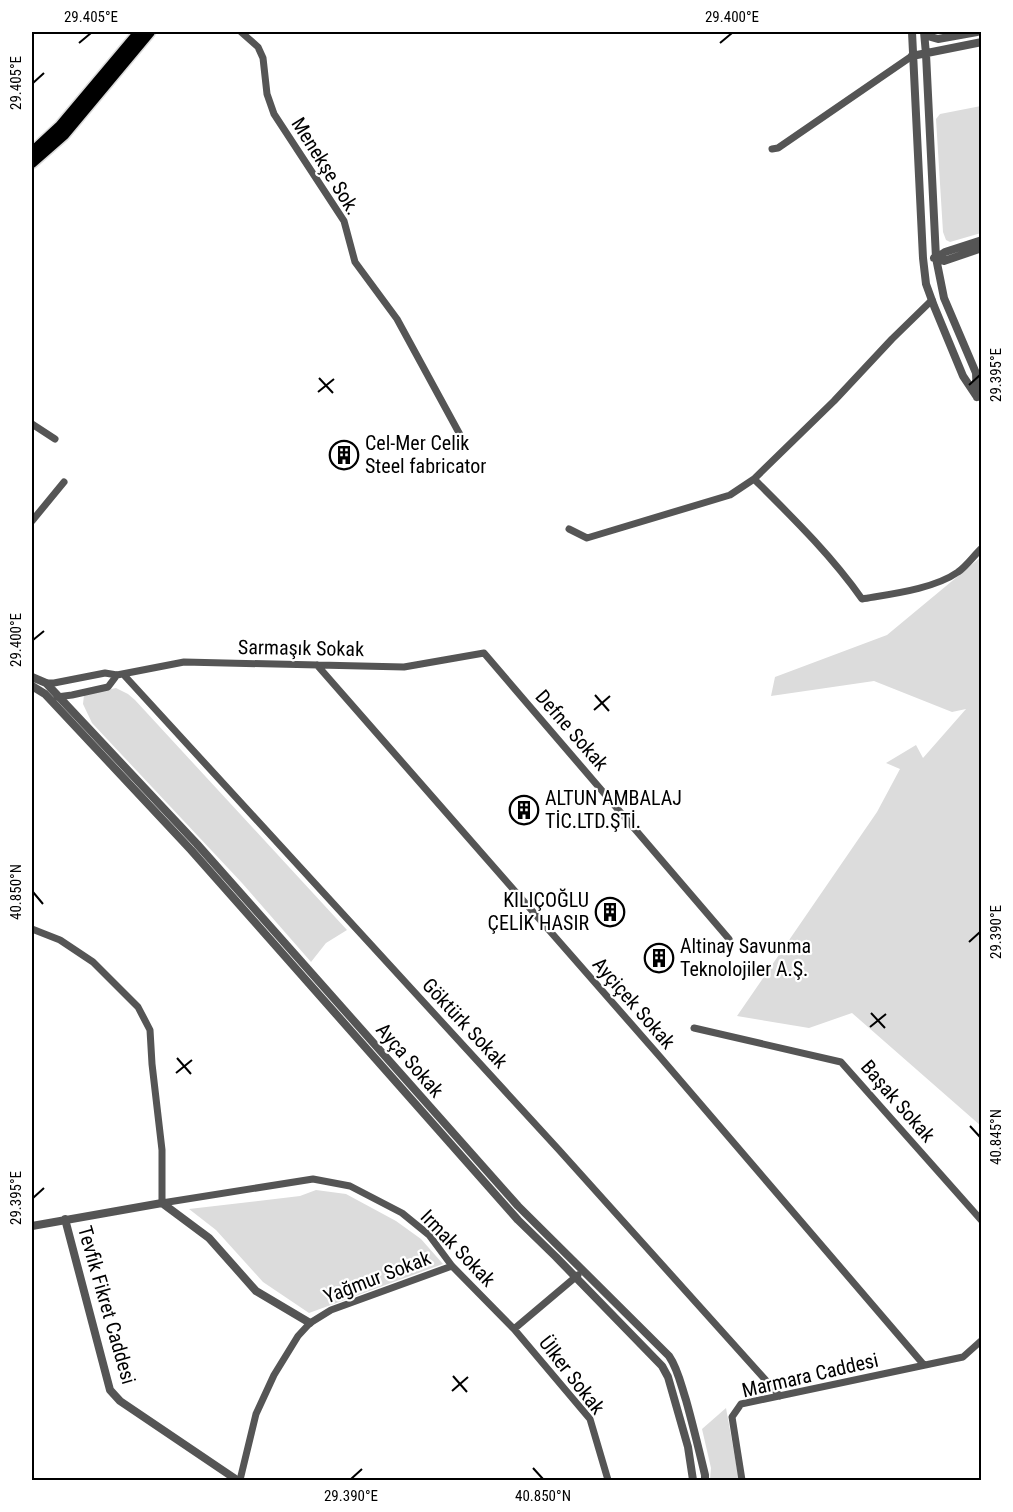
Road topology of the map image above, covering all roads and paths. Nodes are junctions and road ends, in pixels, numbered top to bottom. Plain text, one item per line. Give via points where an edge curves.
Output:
1 (139, 32) edge
2 (150, 32) edge
3 (241, 32) edge
4 (912, 32) edge
5 (924, 32) edge
6 (977, 32) edge
7 (981, 42) edge
8 (926, 54) junction
9 (912, 56) junction
10 (928, 103) junction
11 (915, 104) junction
12 (772, 149) dead end
13 (32, 152) edge
14 (32, 163) edge
15 (981, 240) edge
16 (981, 248) edge
17 (923, 258) junction
18 (936, 258) junction
19 (932, 300) junction
20 (980, 398) edge
21 (32, 424) edge
22 (55, 439) dead end
23 (464, 442) dead end
24 (754, 479) junction
25 (64, 482) dead end
26 (32, 521) edge
27 (569, 529) dead end
28 (981, 548) edge
29 (484, 652) joint
30 (317, 664) junction
31 (120, 675) junction
32 (32, 677) edge
33 (75, 679) junction
34 (46, 683) junction
35 (34, 688) edge
36 (45, 694) junction
37 (77, 694) junction
38 (58, 697) junction
39 (68, 712) junction
40 (32, 929) edge
41 (729, 939) dead end
42 (332, 1004) junction
43 (694, 1028) dead end
44 (162, 1203) junction
45 (65, 1219) junction
46 (981, 1221) edge
47 (32, 1226) edge
48 (452, 1266) junction
49 (579, 1274) junction
50 (310, 1323) junction
51 (514, 1329) junction
52 (981, 1340) edge
53 (924, 1365) junction
54 (780, 1396) junction
55 (238, 1480) edge
56 (608, 1480) edge
57 (693, 1480) edge
58 (705, 1480) edge
59 (742, 1480) edge

1 - 13 main road via 60,126
2 - 14 main road via 64,135
3 - 23 street, Menekşe Sok. via 258,47 263,58 267,94 274,114 344,221 355,262 397,319
4 - 9 street
5 - 6 street via 938,39
5 - 8 street
7 - 8 street
8 - 9 street
8 - 10 street
9 - 11 street
9 - 12 street
10 - 11 street
10 - 18 street
11 - 17 street
15 - 18 street
16 - 18 street via 944,261
17 - 18 street
17 - 19 street
18 - 20 street via 944,298 976,373
19 - 20 street via 963,376
19 - 24 street
21 - 22 street
24 - 27 street via 730,495 587,538
24 - 28 street via 805,530 862,599 939,582 959,571
25 - 26 street
29 - 30 street, Sarmaşık Sokak via 404,667
29 - 41 street, Defne Sokak
30 - 31 street, Sarmaşık Sokak via 183,662
30 - 53 street, Ayçiçek Sokak
31 - 33 street, Sarmaşık Sokak via 105,673
31 - 37 street, Sarmaşık Sokak via 108,687
31 - 54 street, Göktürk Sokak via 567,1158
32 - 34 street
33 - 34 street, Sarmaşık Sokak
33 - 38 street
34 - 38 street, Ayça Sokak
35 - 36 street, Ayça Sokak
36 - 38 street, Sarmaşık Sokak
36 - 39 street, Ayça Sokak
37 - 38 street, Sarmaşık Sokak
37 - 39 street via 71,699
38 - 39 street, Ayça Sokak
39 - 42 street, Ayça Sokak via 197,844
40 - 44 street via 60,940 93,962 138,1007 150,1030 162,1150
42 - 49 street, Ayça Sokak
42 - 49 street, Ayça Sokak via 518,1220
43 - 46 street, Başak Sokak via 841,1062
44 - 45 street
44 - 48 street, Irmak Sokak via 313,1179 350,1186 402,1214 429,1235
44 - 50 street via 209,1238 256,1292
45 - 47 street
45 - 55 street, Tevfik Fikret Caddesi via 110,1390 120,1401
48 - 50 street, Yağmur Sokak via 331,1310
48 - 51 street, Irmak Sokak
49 - 51 street
49 - 57 street via 662,1366 688,1447
49 - 58 street, Ayça Sokak via 676,1366
50 - 55 street, Yağmur Sokak via 274,1375 256,1414
51 - 56 street, Ülker Sokak via 590,1419
52 - 53 street, Marmara Caddesi via 963,1357
53 - 54 street, Marmara Caddesi
54 - 59 street, Marmara Caddesi via 741,1404 732,1417

